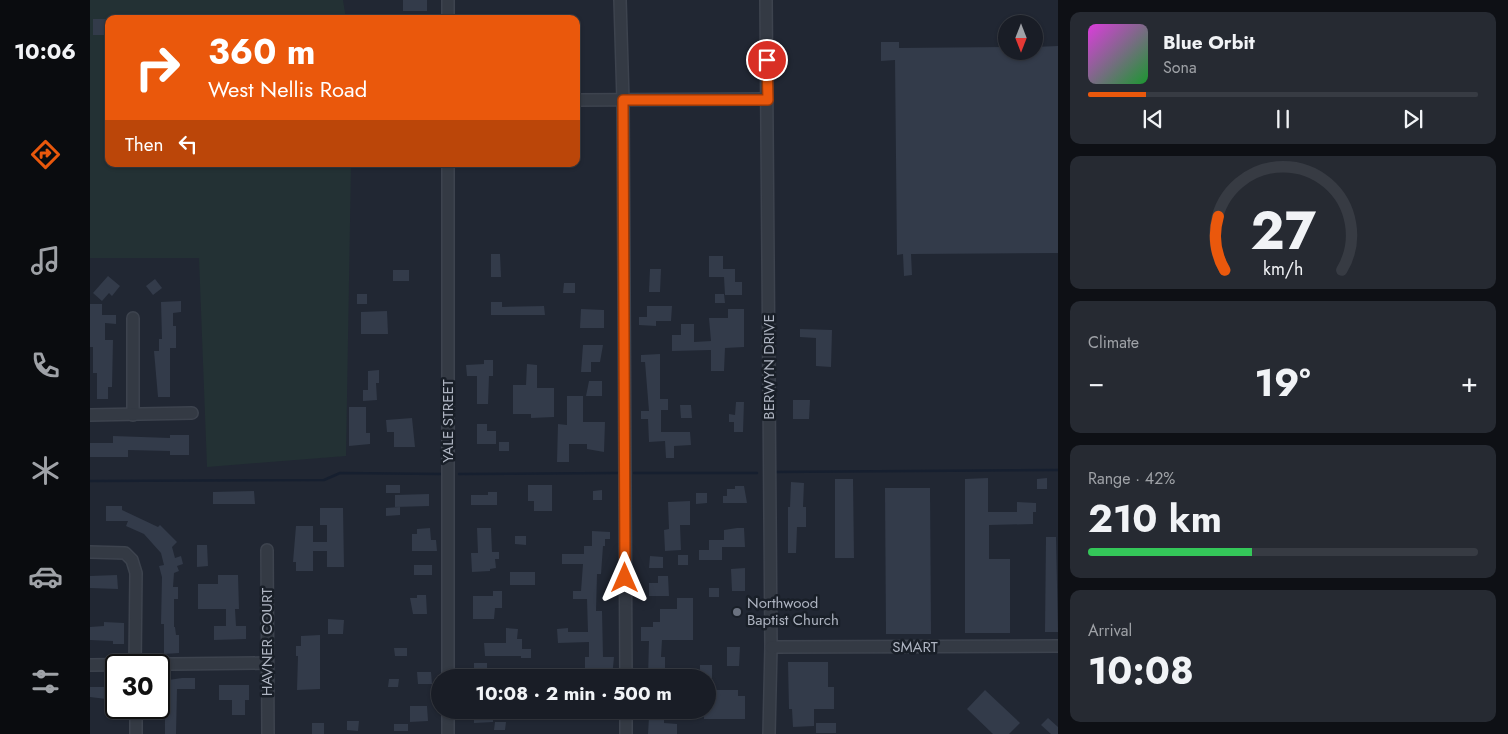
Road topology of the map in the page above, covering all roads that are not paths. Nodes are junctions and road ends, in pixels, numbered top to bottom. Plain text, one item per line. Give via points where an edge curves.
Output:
1 (448, 0) edge
2 (620, 0) edge
3 (766, 0) edge
4 (448, 15) edge
5 (580, 100) edge
6 (623, 100) junction
7 (768, 100) junction
8 (448, 167) edge
9 (133, 318) dead end
10 (192, 414) dead end
11 (90, 415) edge
12 (133, 415) junction
13 (266, 550) dead end
14 (90, 552) edge
15 (1058, 646) edge
16 (771, 647) junction
17 (136, 654) edge
18 (267, 663) junction
19 (170, 664) edge
20 (90, 665) edge
21 (105, 665) edge
22 (448, 669) edge
23 (626, 669) edge
24 (136, 719) edge
25 (448, 719) edge
26 (626, 719) edge
27 (136, 734) edge
28 (268, 734) edge
29 (448, 734) edge
30 (626, 734) edge
31 (768, 734) edge

1 - 4 street
2 - 6 street
3 - 7 street, BERWYN DRIVE
5 - 6 street
6 - 7 street
6 - 23 street
7 - 16 street, BERWYN DRIVE
8 - 22 street, YALE STREET
9 - 12 street
10 - 12 street
11 - 12 street
13 - 18 street, HAVNER COURT
14 - 17 street via 125,553 132,560 136,573
15 - 16 street, SMART
16 - 31 street, BERWYN DRIVE
18 - 19 street
18 - 28 street, HAVNER COURT
20 - 21 street
24 - 27 street
25 - 29 street
26 - 30 street

